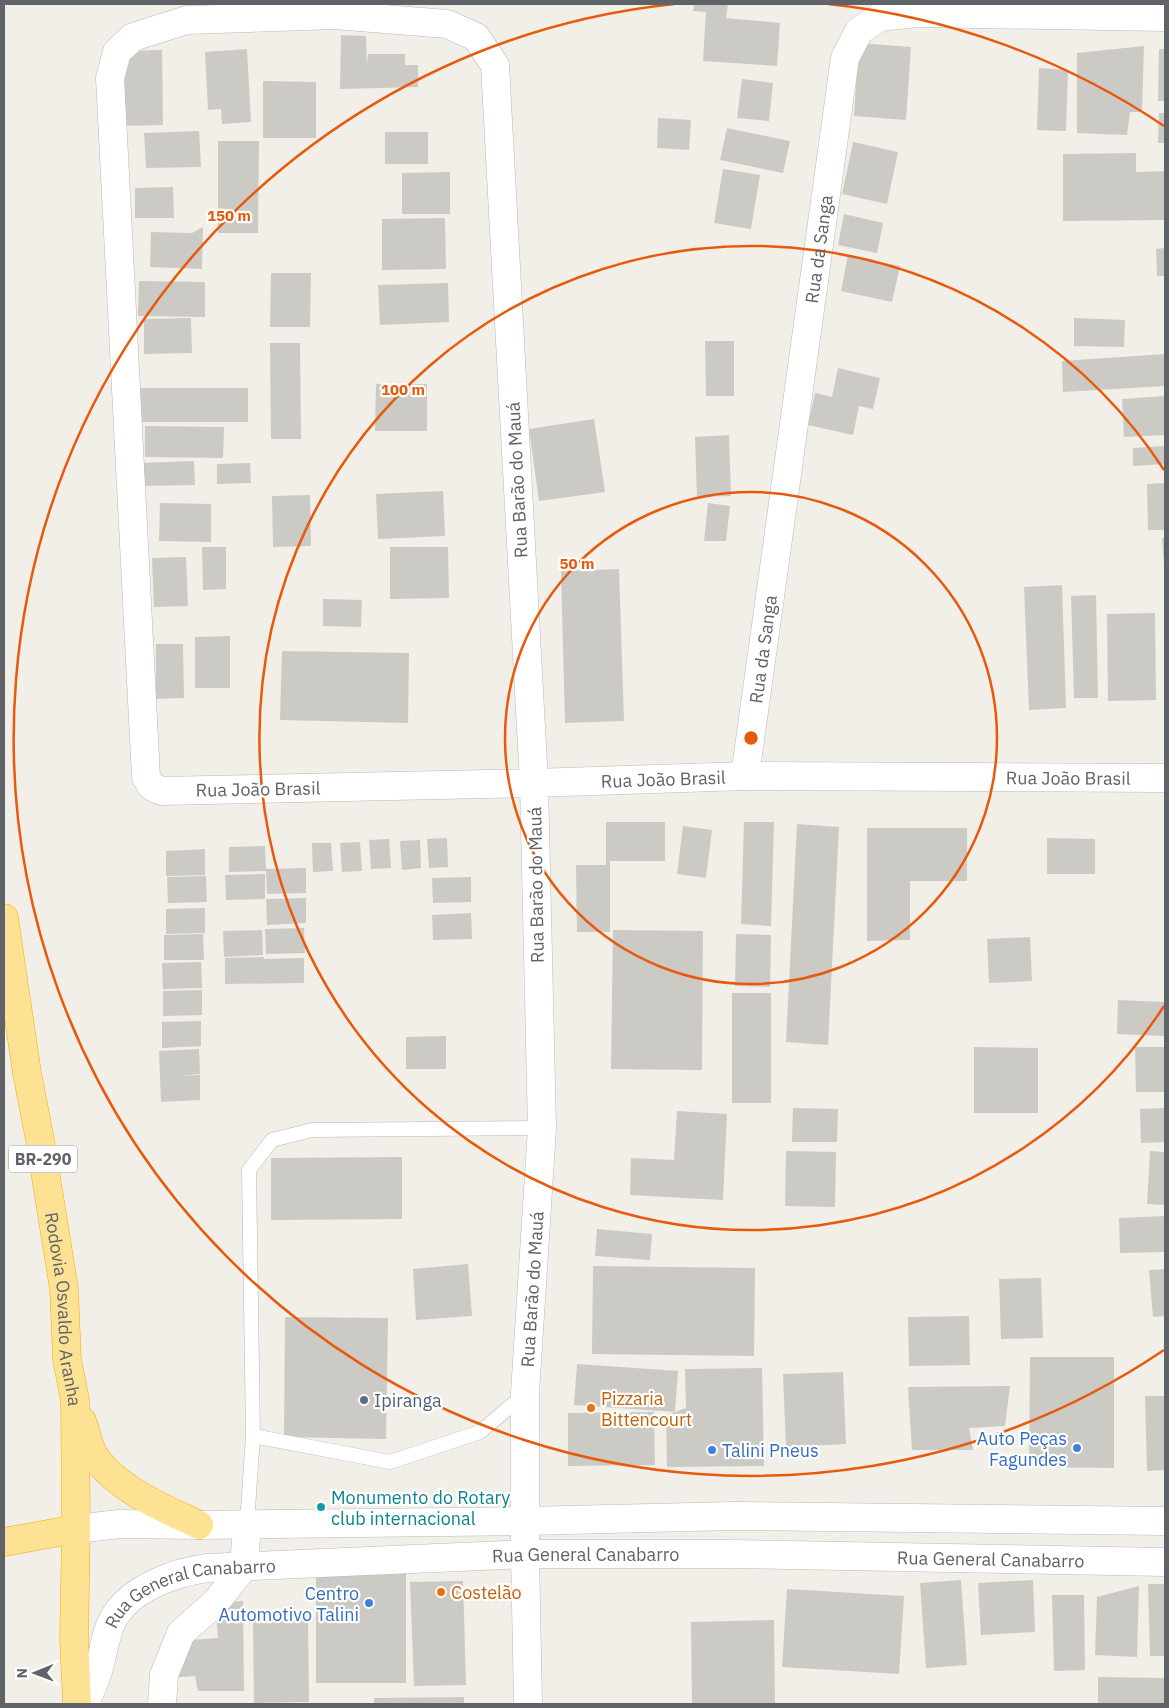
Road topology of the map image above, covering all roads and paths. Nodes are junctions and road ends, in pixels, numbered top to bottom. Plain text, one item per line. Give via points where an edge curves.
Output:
1 (1165, 17) edge
2 (745, 776) junction
3 (1165, 778) edge
4 (534, 783) junction
5 (161, 791) joint
6 (4, 918) edge
7 (542, 1128) junction
8 (525, 1393) junction
9 (75, 1400) junction
10 (253, 1436) junction
11 (733, 1516) junction
12 (989, 1519) junction
13 (1165, 1521) edge
14 (525, 1522) junction
15 (247, 1524) junction
16 (199, 1525) junction
17 (76, 1529) junction
18 (4, 1542) edge
19 (525, 1554) junction
20 (732, 1554) junction
21 (990, 1559) junction
22 (1165, 1562) edge
23 (244, 1567) junction
24 (76, 1704) edge
25 (85, 1704) edge
26 (162, 1704) edge
27 (528, 1704) edge

1 - 2 street, Rua da Sanga via 917,13 880,17 859,31 846,58
2 - 3 street, Rua João Brasil
2 - 4 street, Rua João Brasil
4 - 5 street, Rua João Brasil
4 - 5 street, Rua Barão do Mauá via 495,66 476,37 447,24 335,15 187,20 133,37 117,52 110,78 146,777 151,786
4 - 7 street, Rua Barão do Mauá
6 - 9 highway, Rodovia Osvaldo Aranha / BR-290 via 64,1289 67,1359
7 - 8 street, Rua Barão do Mauá
7 - 10 lane via 312,1130 272,1140 249,1170
8 - 10 lane via 480,1432 390,1462
8 - 14 street, Rua Barão do Mauá
9 - 16 highway via 97,1460 129,1488
9 - 17 highway, Rodovia Osvaldo Aranha / BR-290
10 - 15 lane
11 - 12 street, Rua General Canabarro
11 - 14 street, Rua General Canabarro
11 - 20 street
12 - 13 street, Rua General Canabarro
12 - 21 street
14 - 15 street, Rua General Canabarro
14 - 19 street, Rua Barão do Mauá
15 - 16 street, Rua General Canabarro
15 - 23 street
16 - 17 street, Rua General Canabarro via 119,1524
17 - 18 highway
17 - 24 highway, Rodovia Osvaldo Aranha / BR-290
19 - 20 street, Rua General Canabarro
19 - 23 street, Rua General Canabarro
19 - 27 street, Rua Barão do Mauá
20 - 21 street, Rua General Canabarro
21 - 22 street, Rua General Canabarro
23 - 25 street, Rua General Canabarro via 186,1571 153,1585 126,1602 114,1618
23 - 26 street via 215,1603 182,1633 164,1674

